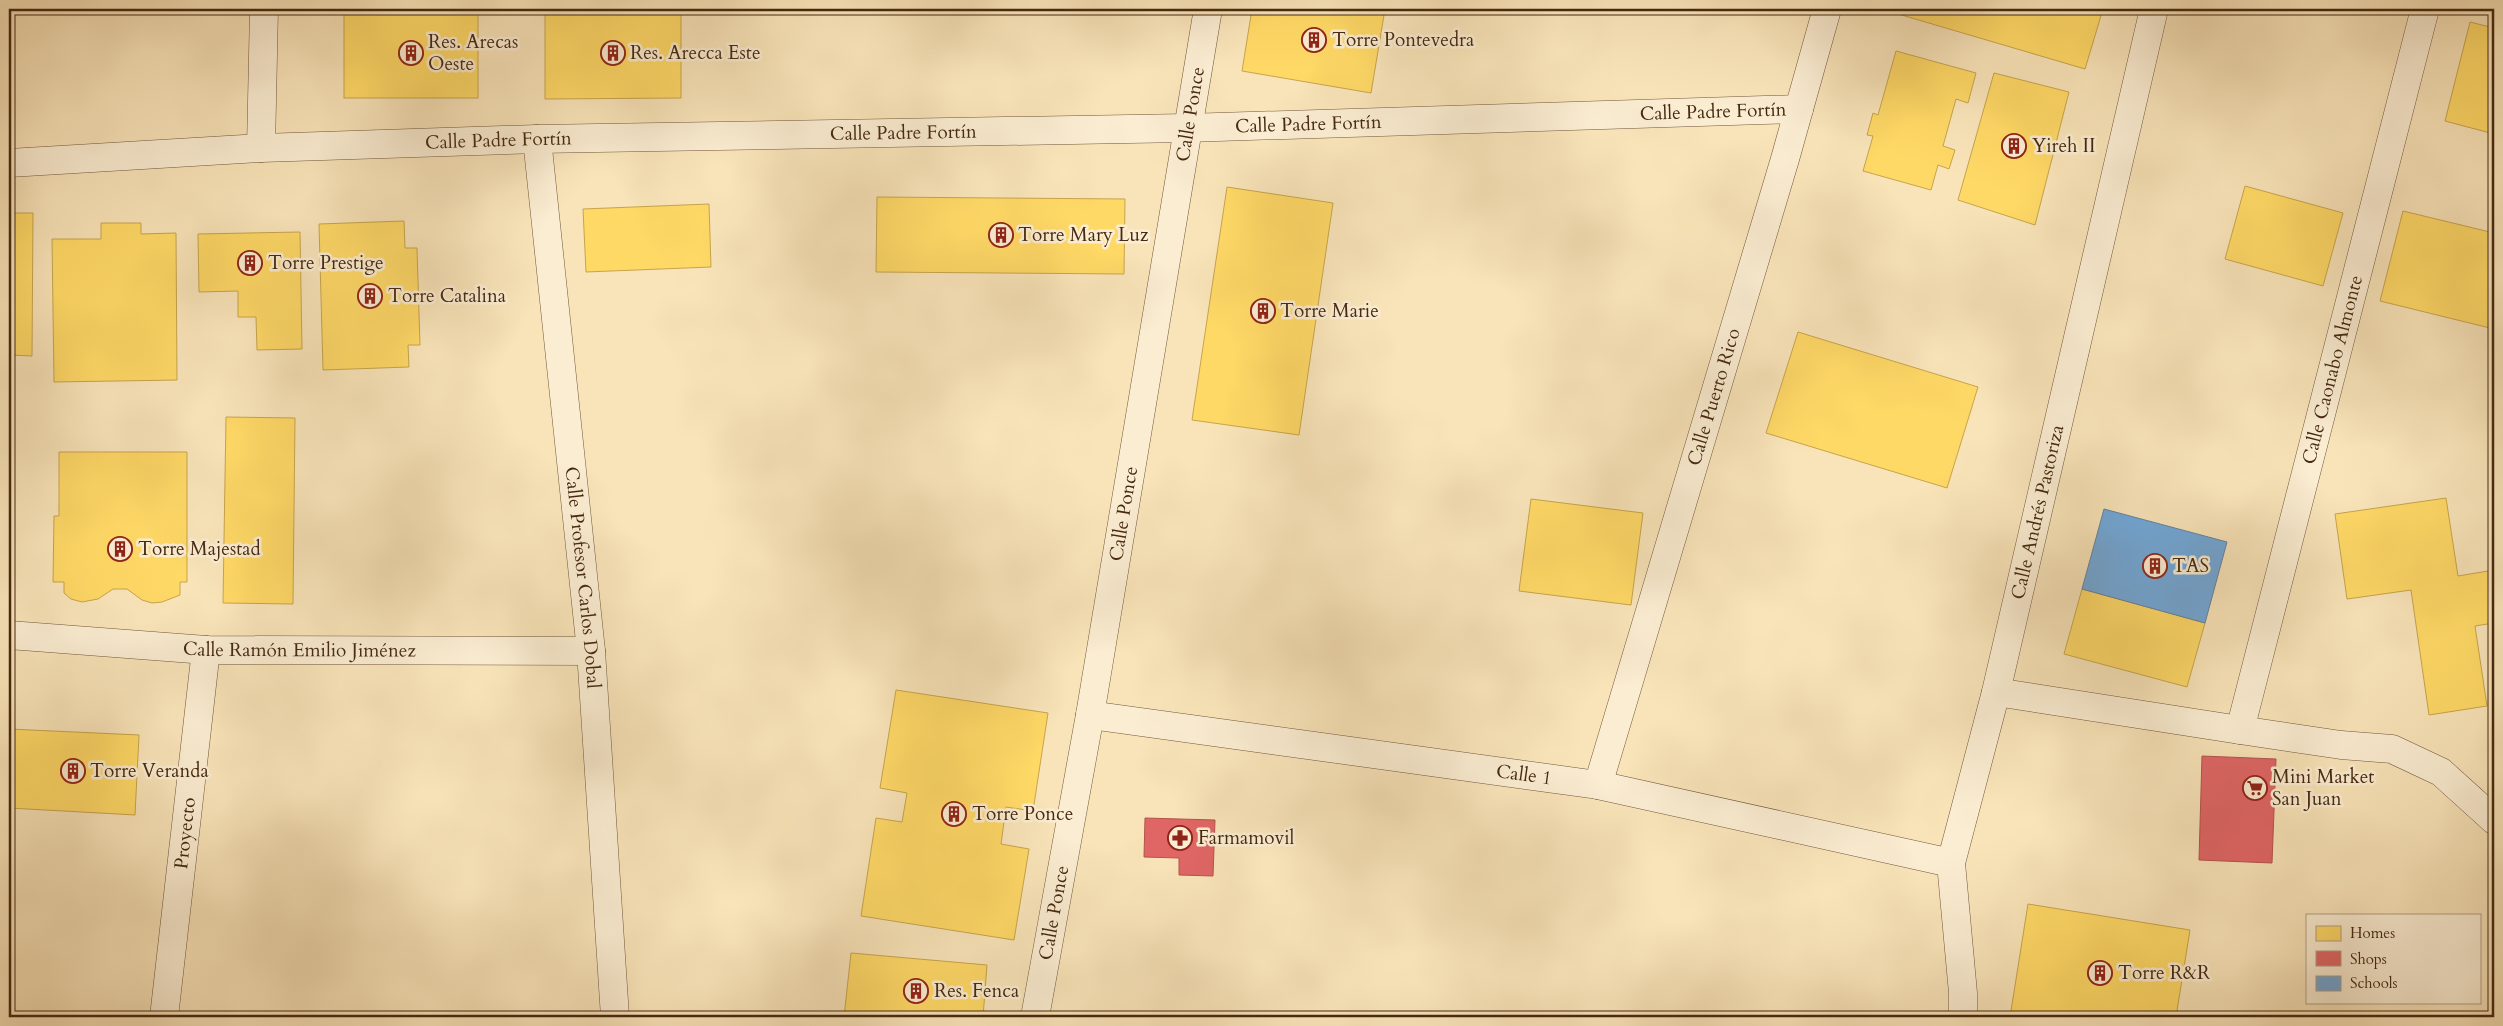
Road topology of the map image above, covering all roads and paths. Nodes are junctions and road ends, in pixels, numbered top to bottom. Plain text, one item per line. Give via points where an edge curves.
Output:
1 (264, 9) edge
2 (1208, 9) edge
3 (1827, 9) edge
4 (2154, 9) edge
5 (2425, 9) edge
6 (1799, 109) junction
7 (1186, 128) junction
8 (537, 139) junction
9 (261, 148) junction
10 (9, 163) edge
11 (9, 635) edge
12 (206, 650) junction
13 (591, 651) junction
14 (1996, 692) junction
15 (1090, 715) junction
16 (2240, 730) junction
17 (1598, 785) junction
18 (2494, 820) edge
19 (1951, 864) junction
20 (164, 1017) edge
21 (615, 1017) edge
22 (1035, 1017) edge
23 (1963, 1017) edge

1 - 9 street
2 - 7 street, Calle Ponce
3 - 6 street, Calle Puerto Rico
4 - 14 street, Calle Andrés Pastoriza
5 - 16 street, Calle Caonabo Almonte
6 - 7 street, Calle Padre Fortín
6 - 17 street, Calle Puerto Rico
7 - 8 street, Calle Padre Fortín
7 - 15 street, Calle Ponce
8 - 9 street, Calle Padre Fortín
8 - 13 street, Calle Profesor Carlos Dobal
9 - 10 street, Calle Padre Fortín
11 - 12 street, Calle Ramón Emilio Jiménez
12 - 13 street, Calle Ramón Emilio Jiménez
12 - 20 street, Proyecto
13 - 21 street, Calle Profesor Carlos Dobal
14 - 16 street
14 - 19 street, Calle Andrés Pastoriza
15 - 17 street, Calle 1
15 - 22 street, Calle Ponce
16 - 18 street via 2392,749 2441,772
17 - 19 street, Calle 1
19 - 23 street, Calle Andrés Pastoriza

